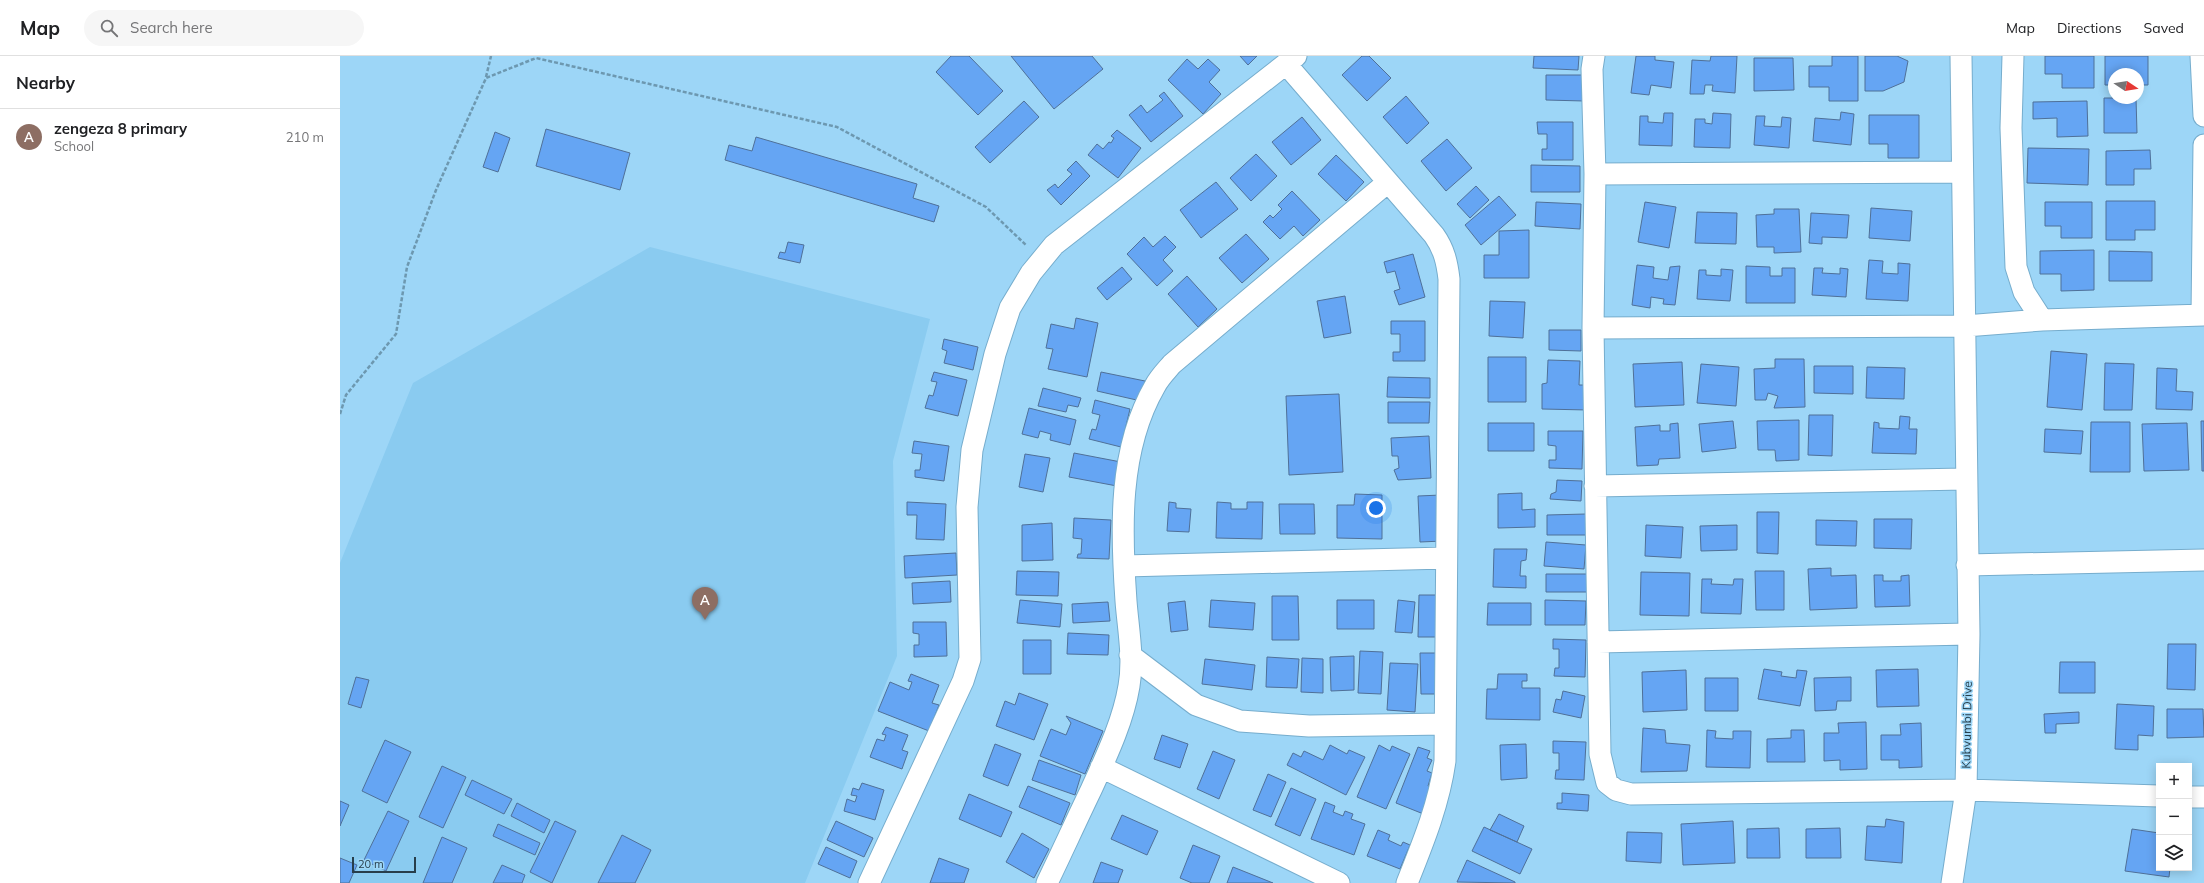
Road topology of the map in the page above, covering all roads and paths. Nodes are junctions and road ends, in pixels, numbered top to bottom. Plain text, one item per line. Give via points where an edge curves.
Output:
1 (492, 56) edge
2 (1594, 56) edge
3 (1961, 56) edge
4 (2013, 56) edge
5 (2201, 56) edge
6 (1291, 60) edge
7 (486, 78) junction
8 (2204, 116) edge
9 (2204, 145) edge
10 (1962, 172) junction
11 (1595, 174) junction
12 (1388, 182) junction
13 (1042, 260) junction
14 (2203, 315) edge
15 (2042, 320) junction
16 (1965, 326) junction
17 (1592, 328) junction
18 (340, 414) edge
19 (1965, 479) junction
20 (1595, 486) junction
21 (1446, 558) junction
22 (2204, 560) edge
23 (1967, 565) junction
24 (1124, 566) junction
25 (1968, 634) junction
26 (1598, 642) junction
27 (1130, 655) junction
28 (1445, 724) junction
29 (1101, 767) junction
30 (1966, 790) junction
31 (2156, 796) edge
32 (2192, 797) edge
33 (2204, 797) edge
34 (2204, 806) edge
35 (869, 883) edge
36 (1047, 883) edge
37 (1339, 883) edge
38 (1407, 883) edge
39 (1952, 883) edge

1 - 7 path
2 - 11 street via 1592,69
3 - 10 street, Kubvumbi Drive
4 - 15 street via 2011,128 2016,267 2024,292
5 - 8 street
6 - 12 street
6 - 13 street via 1054,245
7 - 13 path via 536,58 837,127 986,207
7 - 18 path via 436,190 407,267 396,334 346,395
9 - 14 street
10 - 11 street
10 - 16 street, Kubvumbi Drive
11 - 17 street
12 - 21 street via 1443,247 1449,279
12 - 24 street via 1172,364 1155,384 1135,433 1125,474
13 - 35 street via 1010,308 995,354 972,450 967,507 970,659 963,681
14 - 15 street
15 - 16 street
16 - 17 street
16 - 19 street, Kubvumbi Drive
17 - 20 street
19 - 20 street
19 - 23 street, Kubvumbi Drive
20 - 26 street
21 - 24 street
21 - 28 street
22 - 23 street
23 - 25 street, Kubvumbi Drive
24 - 27 street
25 - 26 street
25 - 30 street, Kubvumbi Drive
26 - 30 street via 1600,754 1607,783 1616,790 1631,794
27 - 28 street via 1196,705 1240,721 1309,726
27 - 29 street via 1130,683 1125,710
28 - 38 street via 1442,784 1434,816
29 - 36 street
29 - 37 street
30 - 31 street
30 - 39 street, Kubvumbi Drive
32 - 33 street
33 - 34 street

